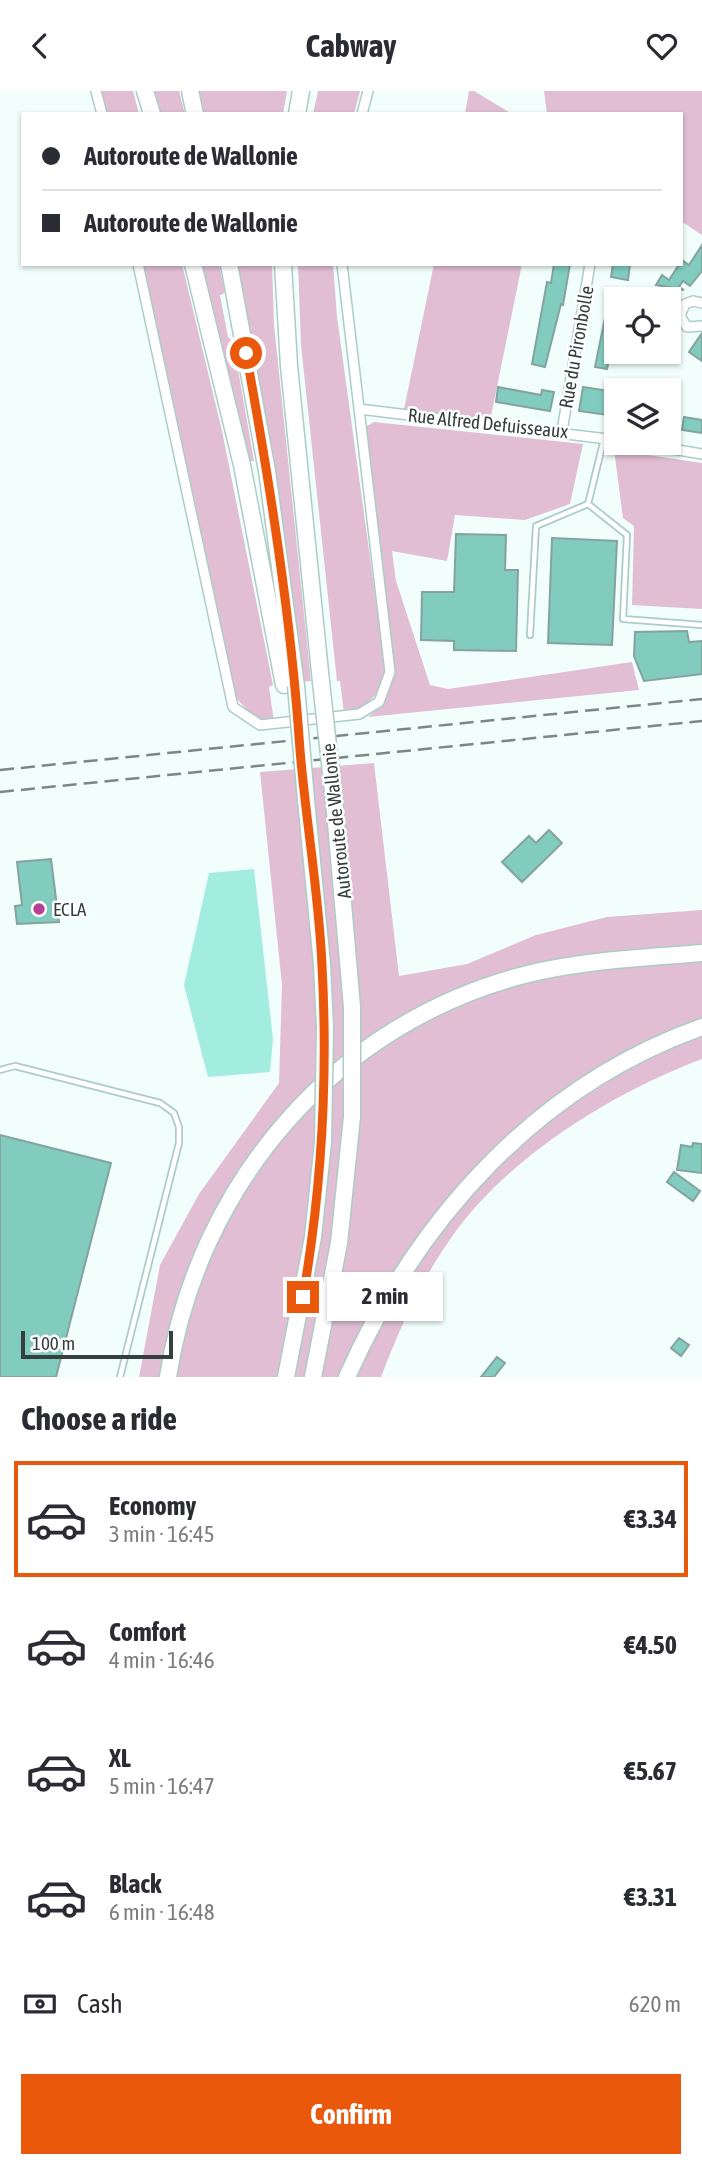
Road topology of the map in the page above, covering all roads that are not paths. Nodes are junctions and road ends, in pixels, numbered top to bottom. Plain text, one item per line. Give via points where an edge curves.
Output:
1 (96, 91) edge
2 (145, 91) edge
3 (190, 91) edge
4 (301, 91) edge
5 (368, 91) edge
6 (101, 112) edge
7 (151, 112) edge
8 (195, 112) edge
9 (297, 112) edge
10 (363, 112) edge
11 (138, 266) edge
12 (193, 266) edge
13 (229, 266) edge
14 (283, 266) edge
15 (342, 266) edge
16 (590, 266) edge
17 (702, 303) edge
18 (702, 326) edge
19 (359, 409) junction
20 (562, 431) junction
21 (604, 438) edge
22 (604, 442) edge
23 (681, 450) edge
24 (702, 453) edge
25 (588, 504) junction
26 (702, 625) edge
27 (530, 635) dead end
28 (290, 685) junction
29 (702, 953) edge
30 (702, 1027) edge
31 (0, 1070) edge
32 (120, 1377) edge
33 (168, 1377) edge
34 (286, 1377) edge
35 (313, 1377) edge
36 (348, 1377) edge

1 - 6 street
2 - 7 highway
3 - 8 highway
4 - 9 highway
5 - 10 street
11 - 19 street via 233,707 260,725 359,714 379,702 385,690 390,672
12 - 28 highway
13 - 28 highway, Autoroute de Wallonie via 267,471
14 - 35 highway, Autoroute de Wallonie, bridge via 352,1007 352,1117 339,1243
15 - 19 street
16 - 20 street, Rue du Pironbolle
17 - 18 street via 685,304 680,316 687,327
19 - 20 street, Rue Alfred Defuisseaux
20 - 21 street, Rue Alfred Defuisseaux
22 - 25 lane
23 - 24 street
25 - 26 lane via 626,535 623,619
25 - 27 lane via 536,526
28 - 34 highway, Autoroute de Wallonie, bridge via 306,800 325,1028 323,1142 313,1237
29 - 33 highway via 568,966 486,986 436,1006 344,1063 277,1129 226,1203 190,1286
30 - 36 highway via 599,1077 556,1106 481,1171 449,1206 392,1286
31 - 32 lane via 15,1066 160,1103 174,1114 179,1143

